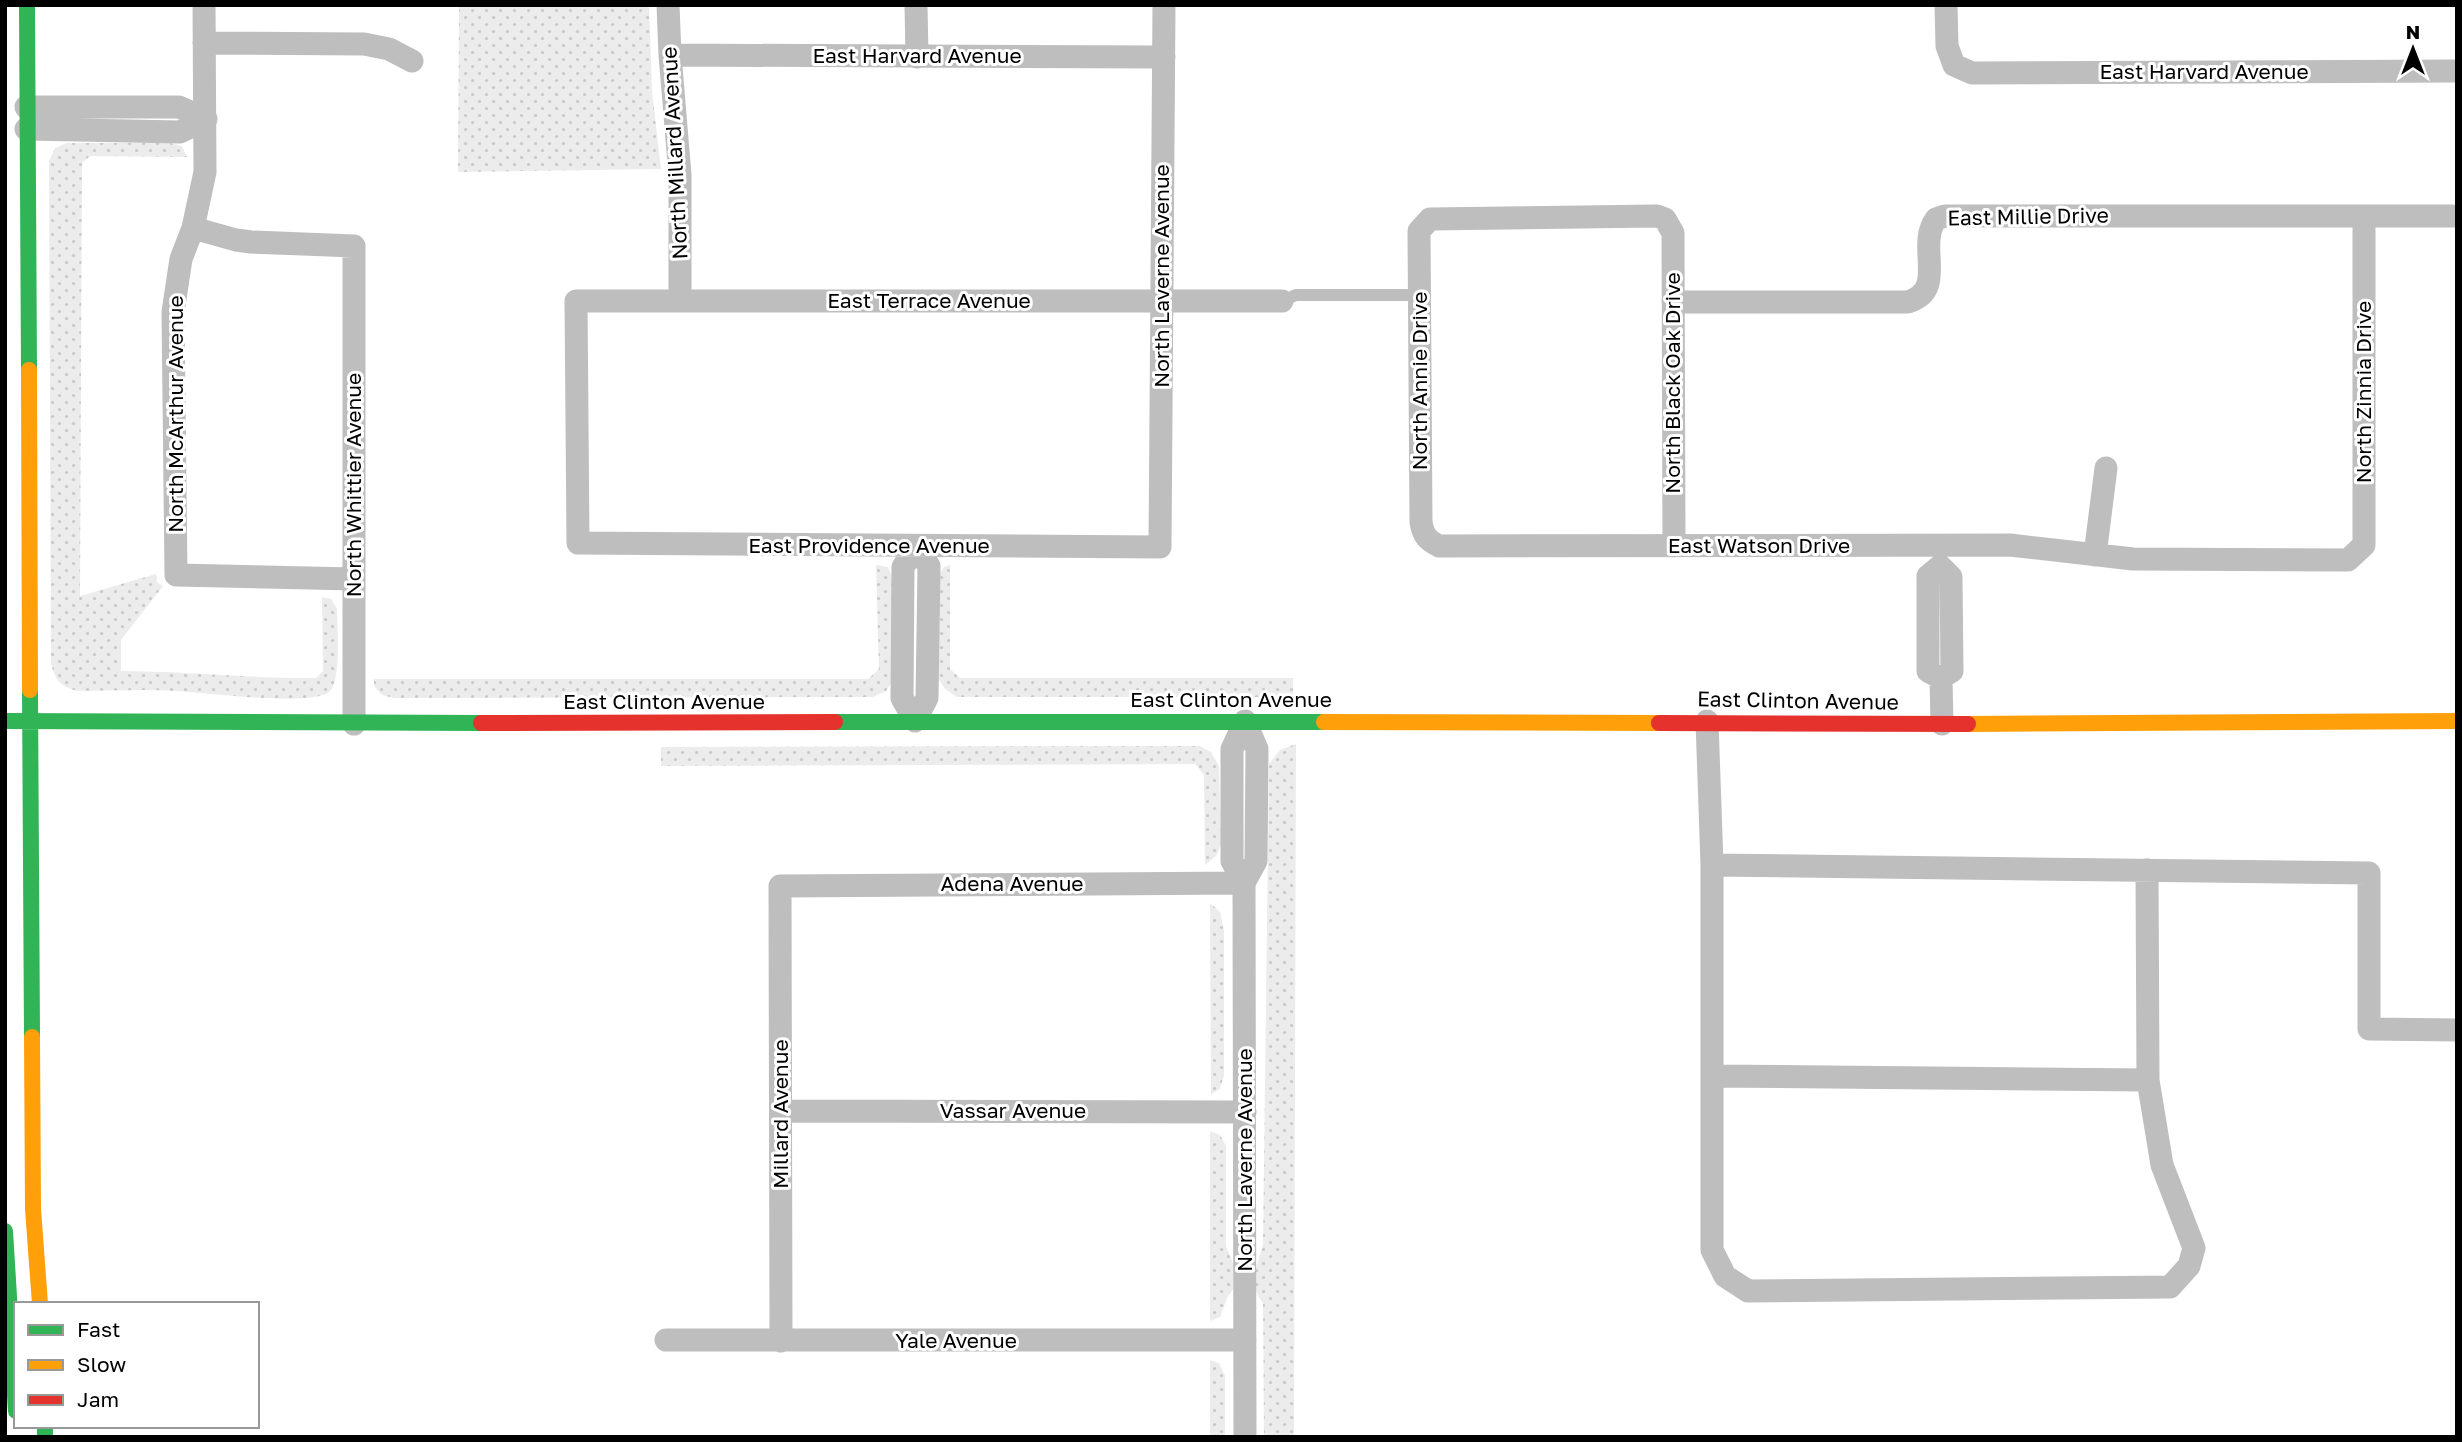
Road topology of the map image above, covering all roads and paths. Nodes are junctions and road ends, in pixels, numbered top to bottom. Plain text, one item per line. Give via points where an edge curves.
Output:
1 (27, 5) edge
2 (204, 5) edge
3 (668, 5) edge
4 (916, 5) edge
5 (1164, 5) edge
6 (1946, 5) edge
7 (204, 43) junction
8 (670, 55) junction
9 (917, 57) junction
10 (1164, 57) junction
11 (412, 61) dead end
12 (2457, 71) edge
13 (20, 114) junction
14 (206, 119) junction
15 (2452, 215) dead end
16 (2364, 217) junction
17 (1423, 225) joint
18 (193, 228) junction
19 (1420, 295) junction
20 (680, 301) junction
21 (1162, 301) junction
22 (1282, 301) joint
23 (1673, 302) junction
24 (2106, 468) dead end
25 (1426, 537) joint
26 (578, 544) joint
27 (1674, 546) junction
28 (916, 547) junction
29 (1160, 547) joint
30 (2095, 555) junction
31 (1939, 556) junction
32 (2348, 560) joint
33 (354, 579) junction
34 (2457, 720) edge
35 (5, 721) edge
36 (31, 721) junction
37 (915, 721) junction
38 (1245, 721) junction
39 (1707, 721) junction
40 (354, 724) junction
41 (1942, 724) junction
42 (1712, 864) junction
43 (2147, 870) junction
44 (1244, 883) junction
45 (780, 886) joint
46 (2457, 1030) edge
47 (1712, 1076) junction
48 (2148, 1080) junction
49 (781, 1111) junction
50 (1245, 1112) junction
51 (5, 1230) edge
52 (40, 1302) edge
53 (666, 1340) dead end
54 (1245, 1340) junction
55 (781, 1341) junction
56 (14, 1378) edge
57 (1245, 1437) edge

1 - 13 street
2 - 7 street, North McArthur Avenue
3 - 8 street, North Millard Avenue
4 - 9 street
5 - 10 street, North Laverne Avenue
6 - 12 street, East Harvard Avenue via 1947,46 1954,65 1972,73
7 - 11 street via 363,44 389,49
7 - 14 street, North McArthur Avenue
8 - 9 street, East Harvard Avenue
8 - 20 street, North Millard Avenue via 680,175
9 - 10 street, East Harvard Avenue
10 - 21 street, North Laverne Avenue
13 - 14 street via 180,132
13 - 36 street
14 - 18 street, North McArthur Avenue via 205,172
15 - 16 street, East Millie Drive
16 - 23 street, East Millie Drive via 1945,215 1936,219 1929,235 1929,283 1919,299
16 - 32 street, North Zinnia Drive via 2364,545
17 - 19 street, North Annie Drive via 1419,231
17 - 23 street, North Black Oak Drive via 1440,218 1657,216 1668,221 1673,233
18 - 33 street, North Whittier Avenue via 251,242 354,246
18 - 33 street, North McArthur Avenue via 181,259 173,312 176,575
19 - 22 lane via 1296,295
19 - 25 street, North Annie Drive via 1421,522
20 - 21 street, East Terrace Avenue
20 - 26 street, East Terrace Avenue via 576,301
21 - 22 street, East Terrace Avenue
21 - 29 street, North Laverne Avenue
23 - 27 street, North Black Oak Drive
24 - 30 street
25 - 27 street, East Watson Drive via 1439,546
26 - 28 street, East Providence Avenue
27 - 31 street, East Watson Drive
28 - 29 street, East Providence Avenue
28 - 37 street via 903,567 902,619 902,698
30 - 31 street, East Watson Drive via 2028,545
30 - 32 street, East Watson Drive
31 - 41 street via 1951,577 1952,671 1941,678
33 - 40 street, North Whittier Avenue
34 - 41 street, East Clinton Avenue
35 - 36 street, East Clinton Avenue
36 - 40 street, East Clinton Avenue
36 - 52 street via 33,1209
37 - 38 street, East Clinton Avenue
37 - 40 street, East Clinton Avenue
38 - 39 street, East Clinton Avenue
38 - 44 street via 1257,749 1256,861
39 - 41 street, East Clinton Avenue
39 - 42 street
42 - 43 street
42 - 47 street
43 - 46 street via 2369,873 2369,1028
43 - 48 street
44 - 45 street, Adena Avenue
44 - 50 street, North Laverne Avenue
45 - 49 street, Millard Avenue
47 - 48 street
47 - 48 street via 1712,1250 1725,1276 1748,1291 2170,1287 2189,1266 2194,1248 2162,1165
49 - 50 street, Vassar Avenue
49 - 55 street, Millard Avenue
50 - 54 street, North Laverne Avenue
51 - 56 street
53 - 55 street, Yale Avenue
54 - 55 street, Yale Avenue
54 - 57 street, North Laverne Avenue

